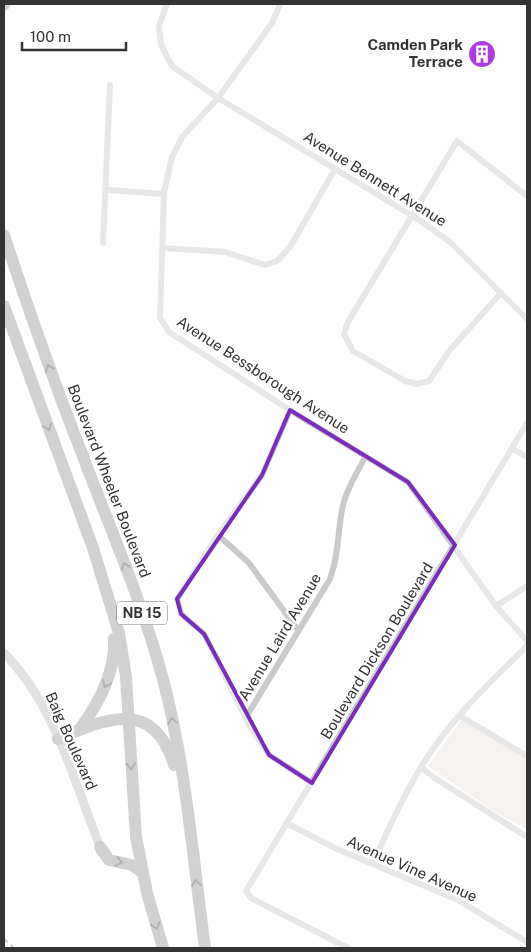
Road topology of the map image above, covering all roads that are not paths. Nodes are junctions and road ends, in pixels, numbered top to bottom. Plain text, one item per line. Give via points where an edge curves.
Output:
1 (167, 4) edge
2 (280, 4) edge
3 (110, 85) dead end
4 (218, 98) junction
5 (335, 169) junction
6 (107, 190) junction
7 (164, 194) junction
8 (527, 196) edge
9 (411, 215) junction
10 (4, 235) edge
11 (104, 244) dead end
12 (163, 248) junction
13 (501, 294) junction
14 (4, 306) edge
15 (527, 319) edge
16 (290, 410) junction
17 (527, 423) edge
18 (512, 448) junction
19 (366, 455) junction
20 (527, 457) edge
21 (218, 535) junction
22 (455, 545) junction
23 (527, 586) edge
24 (110, 602) junction
25 (496, 606) junction
26 (298, 630) junction
27 (527, 641) edge
28 (527, 646) edge
29 (4, 653) edge
30 (460, 716) junction
31 (246, 717) junction
32 (128, 718) junction
33 (80, 729) junction
34 (58, 739) junction
35 (527, 756) edge
36 (421, 767) junction
37 (312, 783) junction
38 (185, 804) junction
39 (286, 823) junction
40 (527, 837) edge
41 (100, 847) joint
42 (373, 864) junction
43 (142, 872) junction
44 (527, 942) edge
45 (163, 948) edge
46 (205, 948) edge
47 (348, 948) edge

1 - 4 street, Avenue Bennett Avenue via 159,26 161,45 172,66
2 - 4 street, Avenue Bessborough Avenue via 272,23
3 - 6 street
4 - 5 street, Avenue Bennett Avenue
4 - 7 street, Avenue Bessborough Avenue via 182,137 172,157
5 - 9 street, Avenue Bennett Avenue
5 - 12 street via 290,247 277,260 266,265 225,252
6 - 7 street
6 - 11 street
7 - 12 street, Avenue Bessborough Avenue
8 - 9 street via 457,141
9 - 13 street, Avenue Bennett Avenue via 450,242
9 - 13 street via 348,322 344,334 353,351 405,381 417,384 429,381 449,351
38 -> 10 highway, Boulevard Wheeler Boulevard / NB 15 via 169,707 152,643 39,342
12 - 16 street, Avenue Bessborough Avenue via 160,318 169,332
13 - 15 street, Avenue Bennett Avenue
14 -> 24 highway, NB 15
16 - 19 street, Avenue Bessborough Avenue
16 - 21 street via 262,475
17 - 18 street, Boulevard Dickson Boulevard
18 - 20 street
18 - 22 street, Boulevard Dickson Boulevard
19 - 22 street, Avenue Bessborough Avenue via 408,482
19 - 26 street, Avenue Laird Avenue via 343,506 338,558 330,579
21 - 26 street via 249,563
21 - 31 street via 177,599 181,614 204,634
22 - 25 street, Avenue Bessborough Avenue
22 - 37 street, Boulevard Dickson Boulevard
23 - 25 street
24 - 32 highway, NB 15 via 122,645
24 -> 33 highway via 115,647 113,664 98,702
25 - 27 street, Avenue Bessborough Avenue
26 - 31 street, Avenue Laird Avenue
28 - 30 street
29 - 34 street, Baig Boulevard via 35,692
30 - 35 street
30 - 36 street
31 - 37 street via 268,755
32 - 33 highway via 112,719
32 - 38 highway via 147,726 163,741
32 -> 43 highway, NB 15 via 133,807
33 - 34 highway
34 - 41 street, Baig Boulevard
36 - 40 street via 433,778
36 - 42 street
37 - 39 street, Boulevard Dickson Boulevard
46 -> 38 highway, Boulevard Wheeler Boulevard / NB 15
39 - 42 street, Avenue Vine Avenue
39 - 47 street, Boulevard Dickson Boulevard via 246,891 251,898
41 -> 43 highway via 109,860 132,865
42 - 44 street, Avenue Vine Avenue via 458,900
43 -> 45 highway, NB 15

